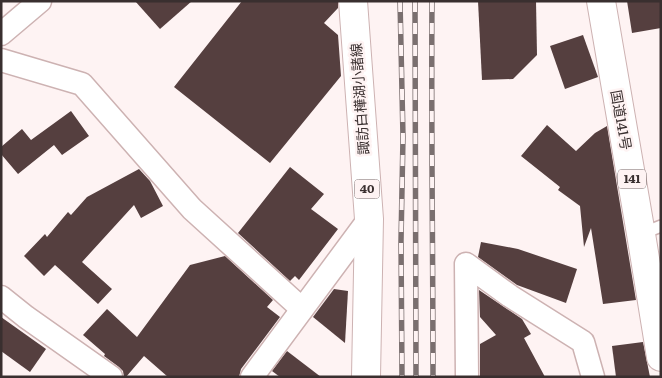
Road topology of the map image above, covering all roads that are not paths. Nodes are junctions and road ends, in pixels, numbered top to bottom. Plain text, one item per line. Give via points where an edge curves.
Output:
1 (40, 1) edge
2 (353, 1) edge
3 (601, 1) edge
4 (2, 33) edge
5 (1, 60) edge
6 (369, 219) junction
7 (651, 230) edge
8 (1, 297) edge
9 (302, 309) junction
10 (660, 351) edge
11 (111, 377) edge
12 (252, 377) edge
13 (366, 377) edge
14 (467, 377) edge
15 (593, 377) edge

1 - 4 street
2 - 6 main road, 諏訪白樺湖小諸線 / 40
3 - 7 main road, 国道141号 / 141
5 - 9 street via 82,84 192,209
6 - 9 street
6 - 13 main road, 諏訪白樺湖小諸線 / 40
7 - 10 main road, 国道141号 / 141
8 - 11 street
9 - 12 street
14 - 15 street via 466,264 583,342

